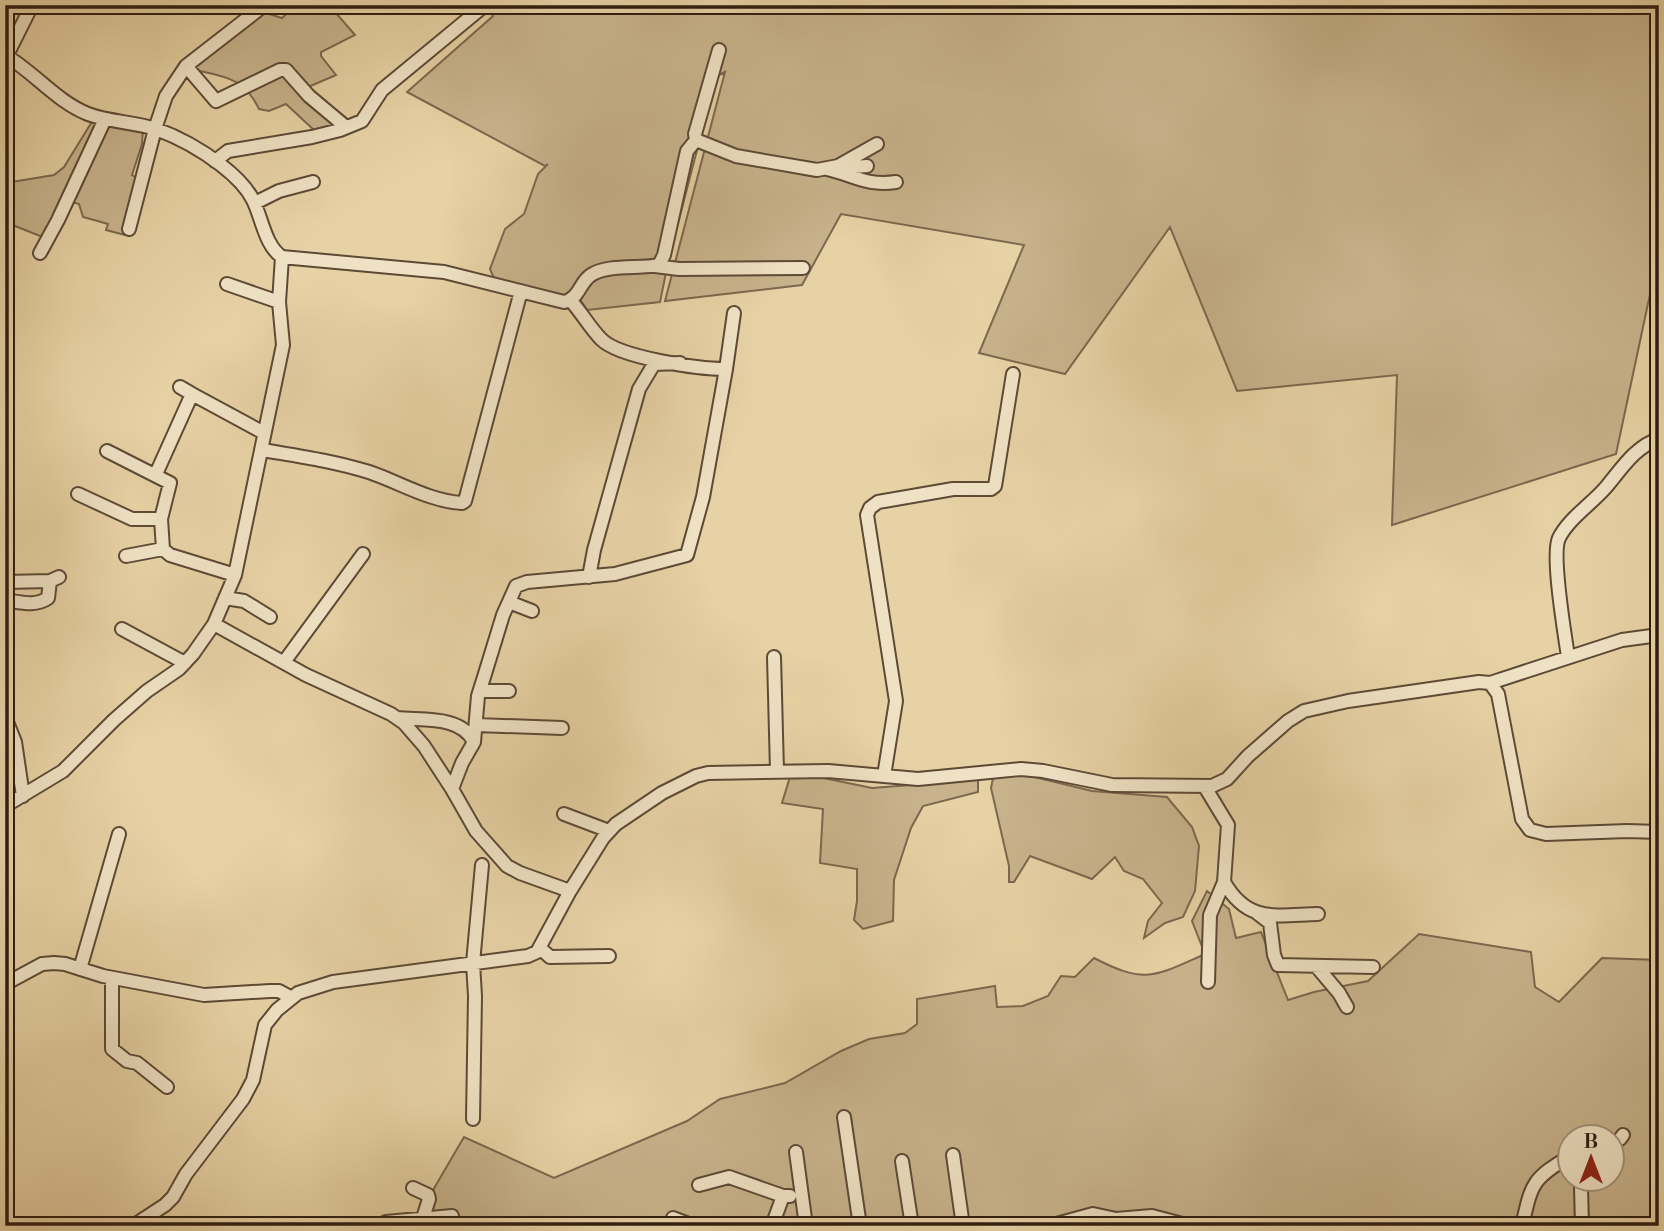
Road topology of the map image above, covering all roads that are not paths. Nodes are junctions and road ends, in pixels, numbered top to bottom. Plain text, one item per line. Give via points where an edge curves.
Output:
1 (32, 5) edge
2 (485, 5) edge
3 (258, 10) dead end
4 (719, 50) dead end
5 (6, 57) edge
6 (186, 66) junction
7 (105, 118) junction
8 (346, 127) junction
9 (155, 129) junction
10 (696, 140) junction
11 (877, 144) dead end
12 (215, 161) junction
13 (867, 166) dead end
14 (827, 169) junction
15 (313, 182) dead end
16 (896, 182) dead end
17 (255, 203) junction
18 (129, 229) dead end
19 (40, 253) dead end
20 (282, 257) junction
21 (655, 266) junction
22 (803, 268) dead end
23 (227, 284) dead end
24 (521, 291) junction
25 (571, 301) junction
26 (279, 302) junction
27 (734, 313) dead end
28 (680, 363) junction
29 (726, 369) junction
30 (1013, 374) dead end
31 (180, 387) dead end
32 (192, 394) junction
33 (264, 433) junction
34 (1659, 439) edge
35 (263, 450) junction
36 (107, 451) dead end
37 (156, 474) junction
38 (78, 494) dead end
39 (161, 519) junction
40 (163, 550) junction
41 (363, 554) dead end
42 (126, 556) dead end
43 (235, 575) junction
44 (589, 577) junction
45 (5, 582) edge
46 (225, 598) junction
47 (5, 600) edge
48 (509, 602) junction
49 (532, 611) dead end
50 (270, 617) dead end
51 (214, 624) junction
52 (122, 629) dead end
53 (1659, 635) edge
54 (774, 657) dead end
55 (1568, 657) junction
56 (284, 662) junction
57 (185, 663) junction
58 (1490, 683) junction
59 (480, 691) junction
60 (509, 691) dead end
61 (5, 717) edge
62 (397, 718) junction
63 (475, 725) junction
64 (562, 728) dead end
65 (474, 742) junction
66 (777, 771) junction
67 (884, 776) junction
68 (1205, 787) junction
69 (452, 789) junction
70 (23, 796) junction
71 (5, 806) edge
72 (564, 814) dead end
73 (609, 831) junction
74 (1659, 832) edge
75 (119, 834) dead end
76 (482, 865) dead end
77 (1224, 882) junction
78 (570, 891) junction
79 (1256, 913) junction
80 (1318, 914) dead end
81 (540, 948) junction
82 (610, 956) dead end
83 (473, 963) junction
84 (1317, 967) junction
85 (1373, 967) dead end
86 (80, 969) junction
87 (112, 978) junction
88 (1208, 982) dead end
89 (5, 984) edge
90 (292, 998) junction
91 (1349, 1003) dead end
92 (167, 1087) dead end
93 (844, 1117) dead end
94 (473, 1119) dead end
95 (796, 1152) dead end
96 (953, 1155) dead end
97 (902, 1161) dead end
98 (1556, 1165) edge
99 (699, 1185) dead end
100 (413, 1188) dead end
101 (1581, 1192) edge
102 (802, 1195) junction
103 (783, 1196) junction
104 (452, 1216) dead end
105 (673, 1218) dead end
106 (430, 1220) edge
107 (133, 1226) edge
108 (384, 1226) edge
109 (694, 1226) edge
110 (772, 1226) edge
111 (806, 1226) edge
112 (860, 1226) edge
113 (912, 1226) edge
114 (963, 1226) edge
115 (1049, 1226) edge
116 (1190, 1226) edge
117 (1522, 1226) edge
118 (1582, 1226) edge

1 - 5 street
2 - 8 street via 382,90 362,121
3 - 6 street
4 - 10 street
5 - 7 street via 62,100
6 - 8 street via 216,102 286,70
6 - 9 street via 166,96
7 - 9 street
7 - 19 street
8 - 12 street via 228,151
9 - 12 street
9 - 18 street
10 - 14 street via 736,156
10 - 21 street via 687,151 663,255
11 - 14 street
12 - 17 street
13 - 14 street
14 - 16 street via 866,183
15 - 17 street
17 - 20 street via 269,240
20 - 24 street via 444,272
20 - 26 street
21 - 22 street
21 - 25 street via 590,275
23 - 26 street
24 - 25 street
24 - 35 street via 462,503 316,458
25 - 28 street via 602,340 614,347
26 - 33 street via 283,345
27 - 29 street
28 - 29 street
28 - 44 street via 654,364 639,389
29 - 44 street via 703,497 687,555 628,572
30 - 67 street via 995,486 878,502 867,515 896,701
31 - 32 street
32 - 33 street
32 - 37 street via 165,436
33 - 35 street
34 - 55 street via 1633,454 1560,537 1558,569
35 - 43 street
36 - 37 street
37 - 39 street via 171,485
38 - 39 street via 132,519
39 - 40 street
40 - 42 street
40 - 43 street
41 - 56 street
43 - 46 street
44 - 48 street via 521,583
45 - 47 street via 54,579 42,602
46 - 50 street via 244,601
46 - 51 street
48 - 49 street
48 - 59 street
51 - 56 street
51 - 57 street
52 - 57 street
53 - 55 street via 1631,637
54 - 66 street
55 - 58 street
56 - 62 street
57 - 70 street via 114,720 63,771
58 - 68 street via 1304,711 1227,779
58 - 74 street via 1500,702 1522,819 1530,830 1546,834
59 - 60 street
59 - 63 street
61 - 70 street via 15,742
62 - 65 street via 461,727
62 - 69 street via 415,733
63 - 64 street
63 - 65 street
65 - 69 street
66 - 67 street
66 - 73 street via 696,776 636,808
67 - 68 street via 918,779 1021,769 1112,785
68 - 77 street via 1228,825
69 - 78 street via 476,831 510,868
70 - 71 street
72 - 73 street
73 - 78 street
75 - 86 street
76 - 83 street
77 - 79 street via 1232,897
77 - 88 street via 1210,915
78 - 81 street
79 - 80 street
79 - 84 street via 1270,923 1278,965
81 - 82 street via 550,957
81 - 83 street via 528,956
83 - 90 street via 333,982
83 - 94 street
84 - 85 street
84 - 91 street
86 - 87 street
86 - 89 street via 42,964
87 - 90 street via 204,996 279,991
87 - 92 street via 112,1049
90 - 107 street via 265,1025 253,1080 243,1099 173,1197
93 - 112 street
95 - 102 street
96 - 114 street
97 - 113 street
98 - 117 street via 1529,1192
99 - 103 street via 729,1177
100 - 106 street via 428,1195
101 - 118 street
102 - 103 street
102 - 111 street
103 - 110 street
104 - 106 street
105 - 109 street
106 - 108 street via 390,1220
115 - 116 street via 1093,1214 1116,1219 1152,1216

